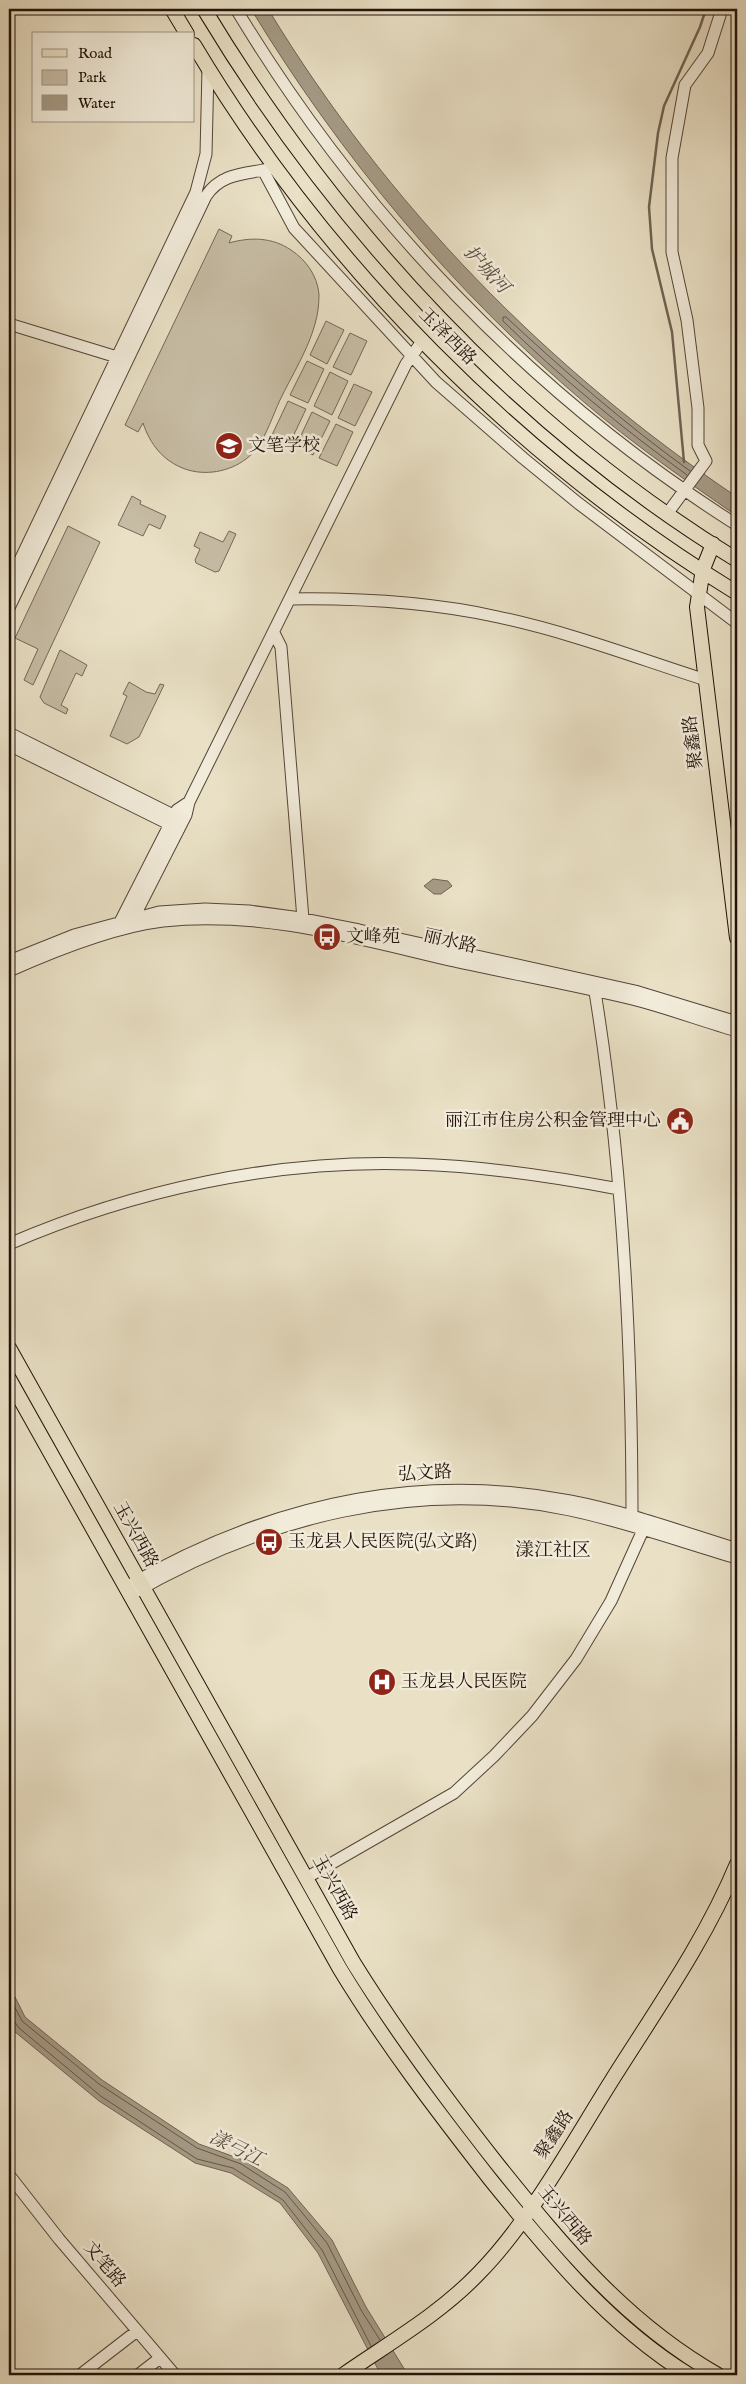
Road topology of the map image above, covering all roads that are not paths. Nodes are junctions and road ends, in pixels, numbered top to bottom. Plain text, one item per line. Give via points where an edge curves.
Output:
1 (172, 9) edge
2 (204, 9) edge
3 (236, 9) edge
4 (722, 9) edge
5 (186, 32) edge
6 (195, 48) edge
7 (208, 69) junction
8 (270, 169) junction
9 (9, 324) edge
10 (424, 340) junction
11 (411, 355) junction
12 (117, 357) junction
13 (685, 489) junction
14 (667, 514) junction
15 (737, 525) edge
16 (716, 547) junction
17 (737, 560) edge
18 (706, 573) junction
19 (9, 583) edge
20 (737, 593) edge
21 (702, 597) junction
22 (290, 599) junction
23 (9, 608) edge
24 (737, 622) edge
25 (274, 632) junction
26 (706, 680) junction
27 (9, 733) edge
28 (9, 745) edge
29 (176, 822) junction
30 (737, 866) edge
31 (133, 918) junction
32 (302, 919) junction
33 (124, 925) junction
34 (737, 938) edge
35 (9, 961) edge
36 (9, 971) edge
37 (595, 992) junction
38 (737, 1022) edge
39 (737, 1031) edge
40 (619, 1189) junction
41 (9, 1244) edge
42 (9, 1348) edge
43 (9, 1379) edge
44 (632, 1517) junction
45 (643, 1530) junction
46 (737, 1549) edge
47 (737, 1558) edge
48 (141, 1584) junction
49 (128, 1591) junction
50 (737, 1864) edge
51 (306, 1878) junction
52 (737, 1887) edge
53 (9, 2175) edge
54 (534, 2209) junction
55 (525, 2222) junction
56 (138, 2331) junction
57 (160, 2358) junction
58 (363, 2368) edge
59 (80, 2375) edge
60 (138, 2375) edge
61 (175, 2375) edge
62 (343, 2375) edge
63 (689, 2375) edge
64 (718, 2375) edge

1 - 5 main road
2 - 14 main road, 玉泽西路 via 304,158 401,276 466,344 536,409
3 - 13 street via 298,106 384,214 445,282 557,392 628,450
4 - 13 street via 708,53 686,85 672,158 672,252 687,320 698,408 698,445 706,461
6 - 7 main road, 玉泽西路
7 - 8 main road, 玉泽西路
7 - 12 street via 206,154 196,192
8 - 10 main road, 玉泽西路
8 - 11 street via 294,228
8 - 23 street via 229,176 206,196
9 - 12 street
10 - 11 street
10 - 18 main road, 玉泽西路 via 496,410 578,482
11 - 21 street via 436,382 523,458
11 - 22 street
12 - 19 street
13 - 14 street
13 - 15 street
14 - 16 main road, 玉泽西路
16 - 17 main road, 玉泽西路
16 - 18 main road, 聚鑫路
18 - 20 main road, 玉泽西路
18 - 21 main road, 聚鑫路
21 - 24 street
21 - 26 main road, 聚鑫路 via 697,607
21 - 30 main road, 聚鑫路
22 - 25 street
22 - 26 street via 391,601 480,613 529,624
25 - 29 street
25 - 32 street via 281,647
26 - 34 main road, 聚鑫路
27 - 29 street
28 - 29 street
29 - 31 street
29 - 33 street
31 - 32 street, 丽水路 via 159,912 213,909 264,912
31 - 33 street
32 - 38 street, 丽水路 via 635,991
33 - 35 street, 丽水路 via 74,935
33 - 36 street, 丽水路 via 114,932
33 - 37 street, 丽水路 via 227,918 270,922
37 - 39 street, 丽水路 via 632,999
37 - 40 street
40 - 41 street via 468,1166 376,1163 307,1167 230,1178 156,1195 88,1215
40 - 44 street via 630,1386
42 - 48 main road, 玉兴西路
43 - 49 main road, 玉兴西路
44 - 46 street, 弘文路
44 - 48 street, 弘文路 via 571,1501 499,1492 446,1490 367,1496 307,1509 248,1528 192,1551
45 - 47 street, 弘文路
45 - 48 street, 弘文路 via 592,1515 525,1503 446,1499 385,1503 309,1518 259,1534
45 - 51 street via 618,1588 585,1646 549,1695 494,1756 454,1793
48 - 49 street, 弘文路
48 - 51 main road, 玉兴西路
49 - 55 main road, 玉兴西路 via 362,2005 434,2108
50 - 54 main road, 聚鑫路 via 700,1940
51 - 54 main road, 玉兴西路 via 353,1962 397,2031 446,2099
52 - 54 main road, 聚鑫路 via 708,1944
53 - 56 street, 文笔路
54 - 55 main road, 聚鑫路
54 - 64 main road, 玉兴西路 via 584,2268 623,2306 665,2340
55 - 58 main road, 聚鑫路 via 499,2264 469,2295
55 - 63 main road, 玉兴西路 via 560,2265 599,2304 641,2341
56 - 57 street, 文笔路
56 - 59 street
57 - 60 street
57 - 61 street, 文笔路
58 - 62 main road, 聚鑫路

